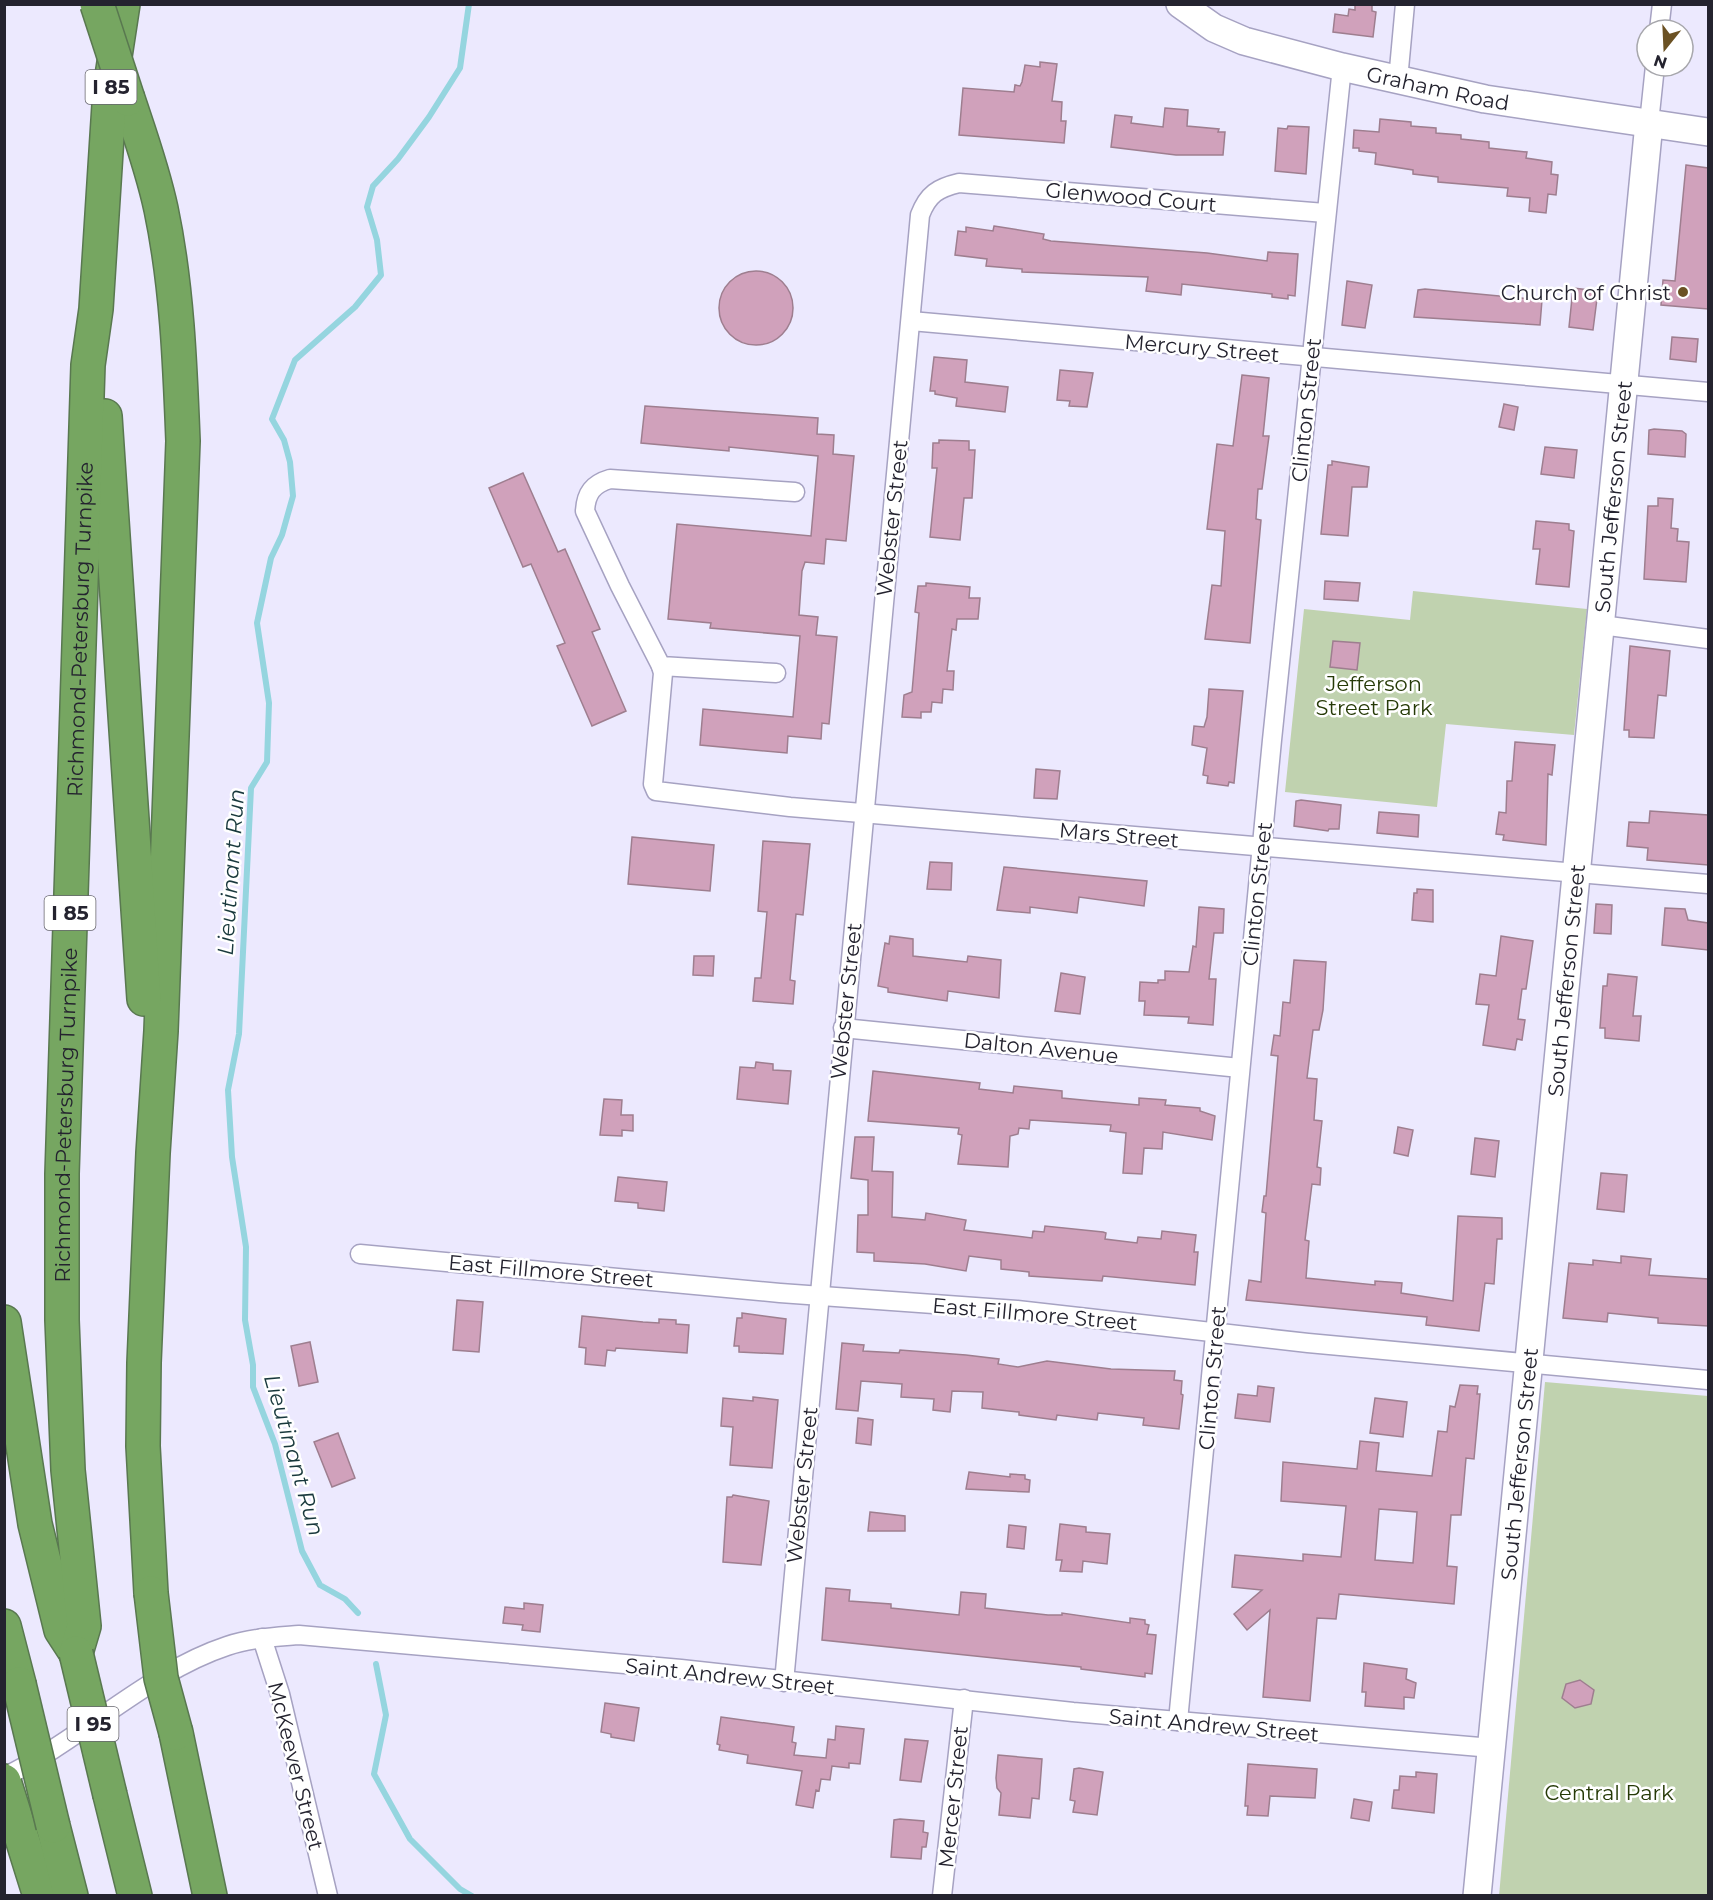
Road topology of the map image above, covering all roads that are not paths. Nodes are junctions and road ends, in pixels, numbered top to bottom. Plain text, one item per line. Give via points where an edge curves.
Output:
1 (97, 4) edge
2 (123, 4) edge
3 (1180, 4) edge
4 (1405, 4) edge
5 (1342, 67) junction
6 (1654, 78) edge
7 (1398, 80) junction
8 (1649, 123) junction
9 (1708, 132) edge
10 (105, 171) junction
11 (938, 188) joint
12 (1325, 213) junction
13 (911, 321) junction
14 (1311, 358) junction
15 (1624, 384) junction
16 (1708, 392) edge
17 (795, 492) dead end
18 (1601, 625) junction
19 (1708, 639) edge
20 (662, 666) junction
21 (776, 673) dead end
22 (864, 813) junction
23 (1262, 848) junction
24 (1576, 874) junction
25 (1708, 884) edge
26 (843, 1028) junction
27 (1240, 1068) junction
28 (153, 1153) junction
29 (360, 1254) dead end
30 (820, 1295) junction
31 (4, 1323) edge
32 (1216, 1332) junction
33 (1530, 1363) junction
34 (1708, 1380) edge
35 (4, 1626) edge
36 (262, 1638) junction
37 (76, 1653) junction
38 (784, 1682) junction
39 (964, 1700) junction
40 (1178, 1721) junction
41 (1492, 1748) junction
42 (4, 1779) edge
43 (192, 1801) junction
44 (40, 1896) edge
45 (71, 1896) edge
46 (135, 1896) edge
47 (210, 1896) edge
48 (223, 1896) edge
49 (328, 1896) edge
50 (942, 1896) edge
51 (1477, 1896) edge

1 - 28 highway, bridge via 152,171 165,234 180,351 183,441
2 - 10 highway, Richmond-Petersburg Turnpike / I 85 via 110,89
3 - 5 street, Graham Road via 1214,28 1244,41
4 - 7 street
5 - 7 street, Graham Road
5 - 12 street, Clinton Street
6 - 8 street, South Jefferson Street
7 - 8 street, Graham Road via 1485,99
8 - 9 street, Graham Road
8 - 15 street, South Jefferson Street
10 - 28 highway via 106,449
10 - 37 highway, Richmond-Petersburg Turnpike / I 85 via 85,422 62,1173 62,1320 68,1458 84,1626
11 - 12 street, Glenwood Court via 971,183
11 - 13 street, Webster Street via 920,215
12 - 14 street, Clinton Street
13 - 14 street, Mercury Street
13 - 22 street, Webster Street
14 - 15 street, Mercury Street
14 - 23 street, Clinton Street
15 - 16 street, Mercury Street
15 - 18 street, South Jefferson Street
17 - 20 street via 610,479 591,489 585,511
18 - 19 street
18 - 24 street, South Jefferson Street
20 - 21 street
20 - 22 street, Mars Street via 653,784 656,790
22 - 23 street, Mars Street
22 - 26 street, Webster Street
23 - 24 street, Mars Street
23 - 27 street, Clinton Street
24 - 25 street, Mars Street
24 - 33 street, South Jefferson Street
26 - 27 street, Dalton Avenue
26 - 30 street, Webster Street
27 - 32 street, Clinton Street
28 - 43 highway, bridge via 143,1446 150,1593 161,1678
29 - 30 street, East Fillmore Street
30 - 32 street, East Fillmore Street via 1017,1310
30 - 38 street, Webster Street
31 - 37 highway, I 95 via 35,1524 61,1630
32 - 33 street, East Fillmore Street
32 - 40 street, Clinton Street
33 - 34 street, East Fillmore Street
33 - 41 street, South Jefferson Street
35 - 45 highway, bridge
36 - 38 street, Saint Andrew Street via 300,1635 482,1650
36 - 42 street, Saint Andrew Street via 228,1645 183,1664 53,1752
36 - 49 street, McKeever Street via 280,1694
37 - 46 highway, Richmond-Petersburg Turnpike / I 95, bridge
38 - 39 street, Saint Andrew Street
39 - 40 street, Saint Andrew Street
39 - 50 street, Mercer Street
40 - 41 street, Saint Andrew Street
41 - 51 street, South Jefferson Street
42 - 44 highway
43 - 47 highway
43 - 48 highway

